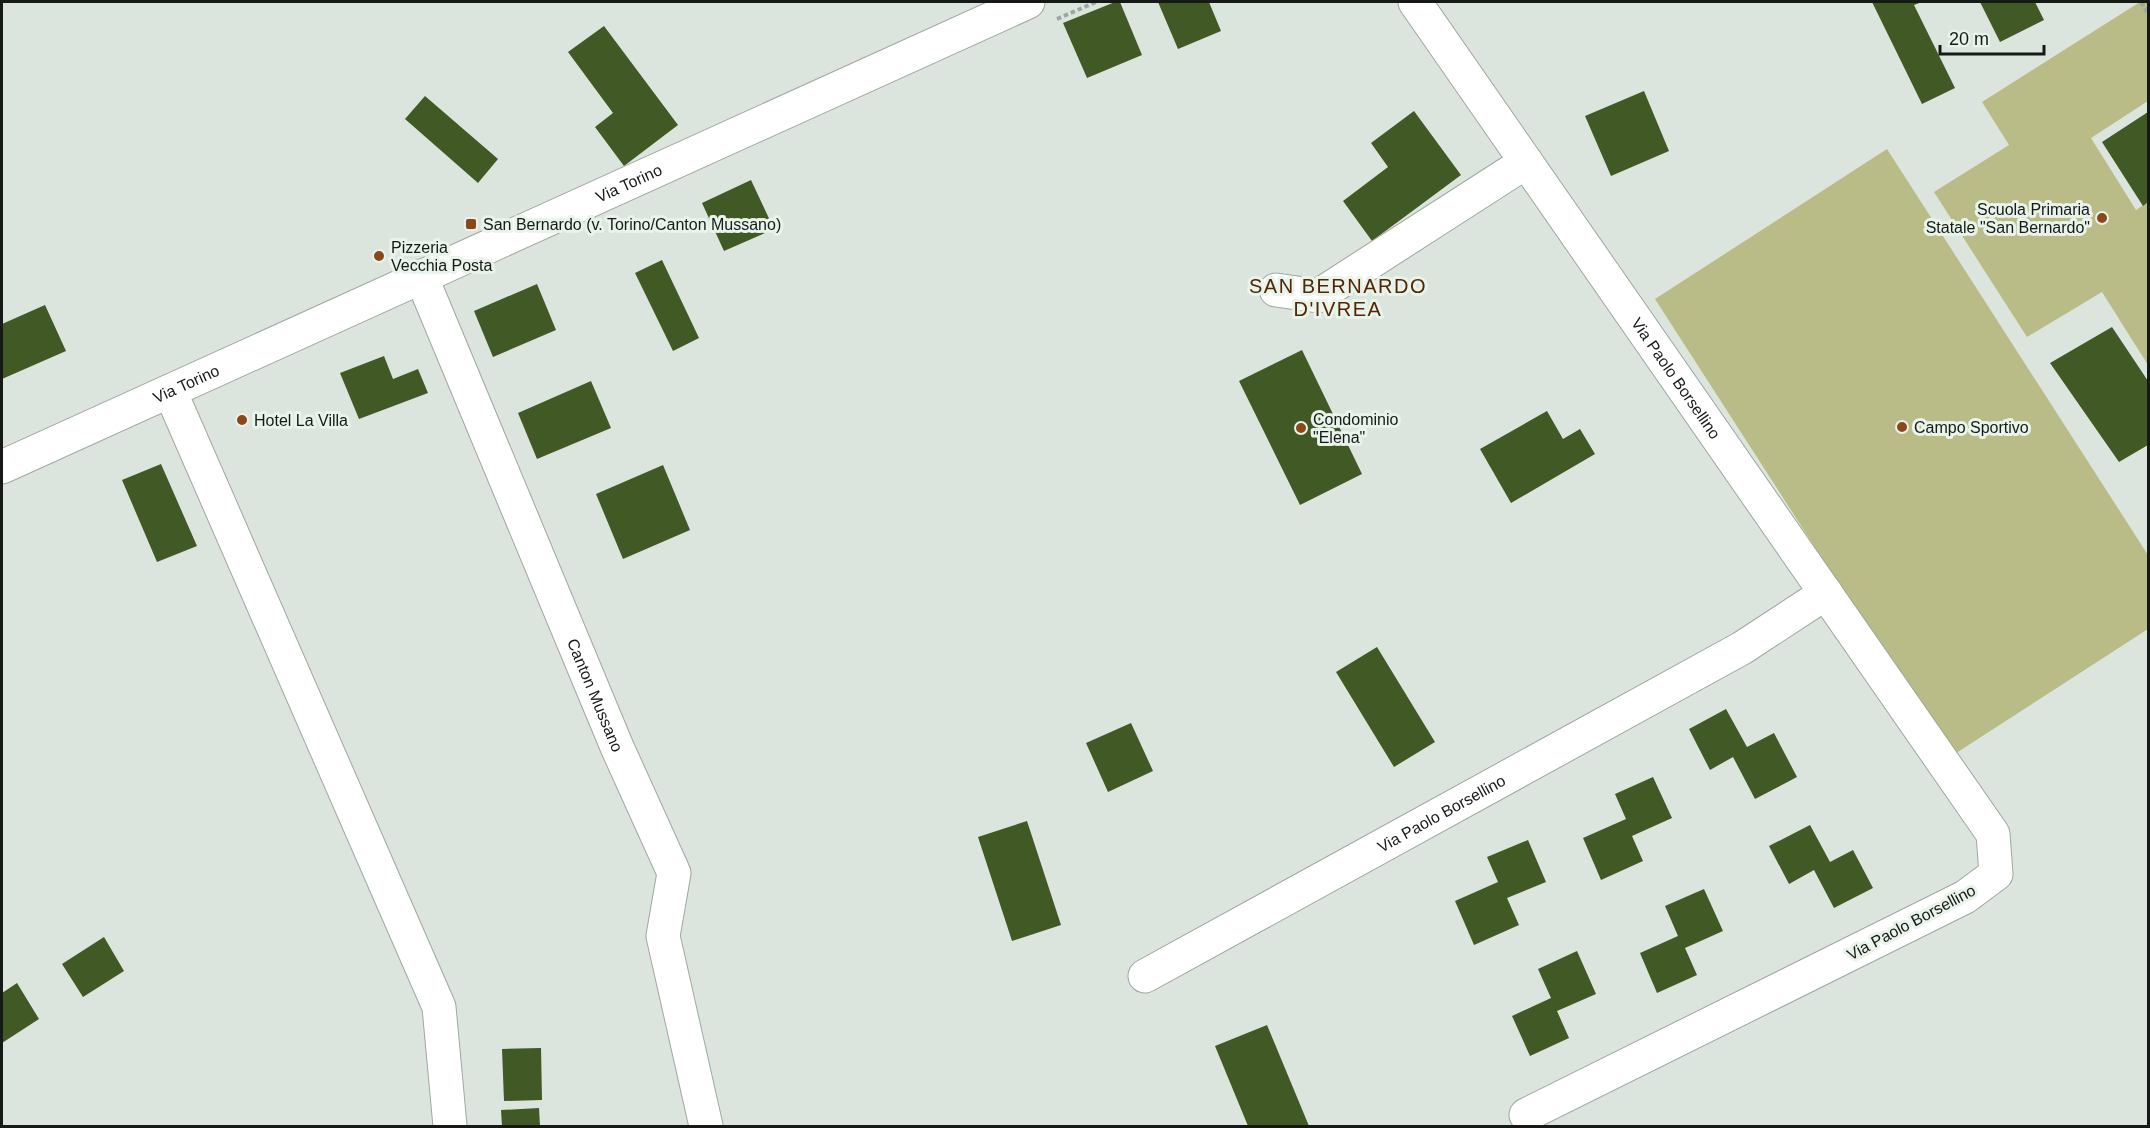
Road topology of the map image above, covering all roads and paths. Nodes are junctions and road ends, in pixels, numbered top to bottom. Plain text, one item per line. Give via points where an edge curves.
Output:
1 (1028, 2) edge
2 (1415, 2) edge
3 (2140, 2) edge
4 (2148, 14) edge
5 (1526, 162) junction
6 (421, 276) junction
7 (1276, 290) dead end
8 (170, 391) junction
9 (2, 467) edge
10 (1826, 593) junction
11 (1145, 976) dead end
12 (1526, 1114) dead end
13 (450, 1126) edge
14 (706, 1126) edge

1 - 6 street, Via Torino
2 - 5 street, Via Paolo Borsellino
3 - 4 path
5 - 7 street via 1318,296
5 - 10 street, Via Paolo Borsellino
6 - 8 street, Via Torino
6 - 14 street, Canton Mussano via 616,747 674,873 663,936
8 - 9 street, Via Torino
8 - 13 street via 439,1008
10 - 11 street, Via Paolo Borsellino via 1742,648
10 - 12 street, Via Paolo Borsellino via 1993,834 1996,874 1965,897

